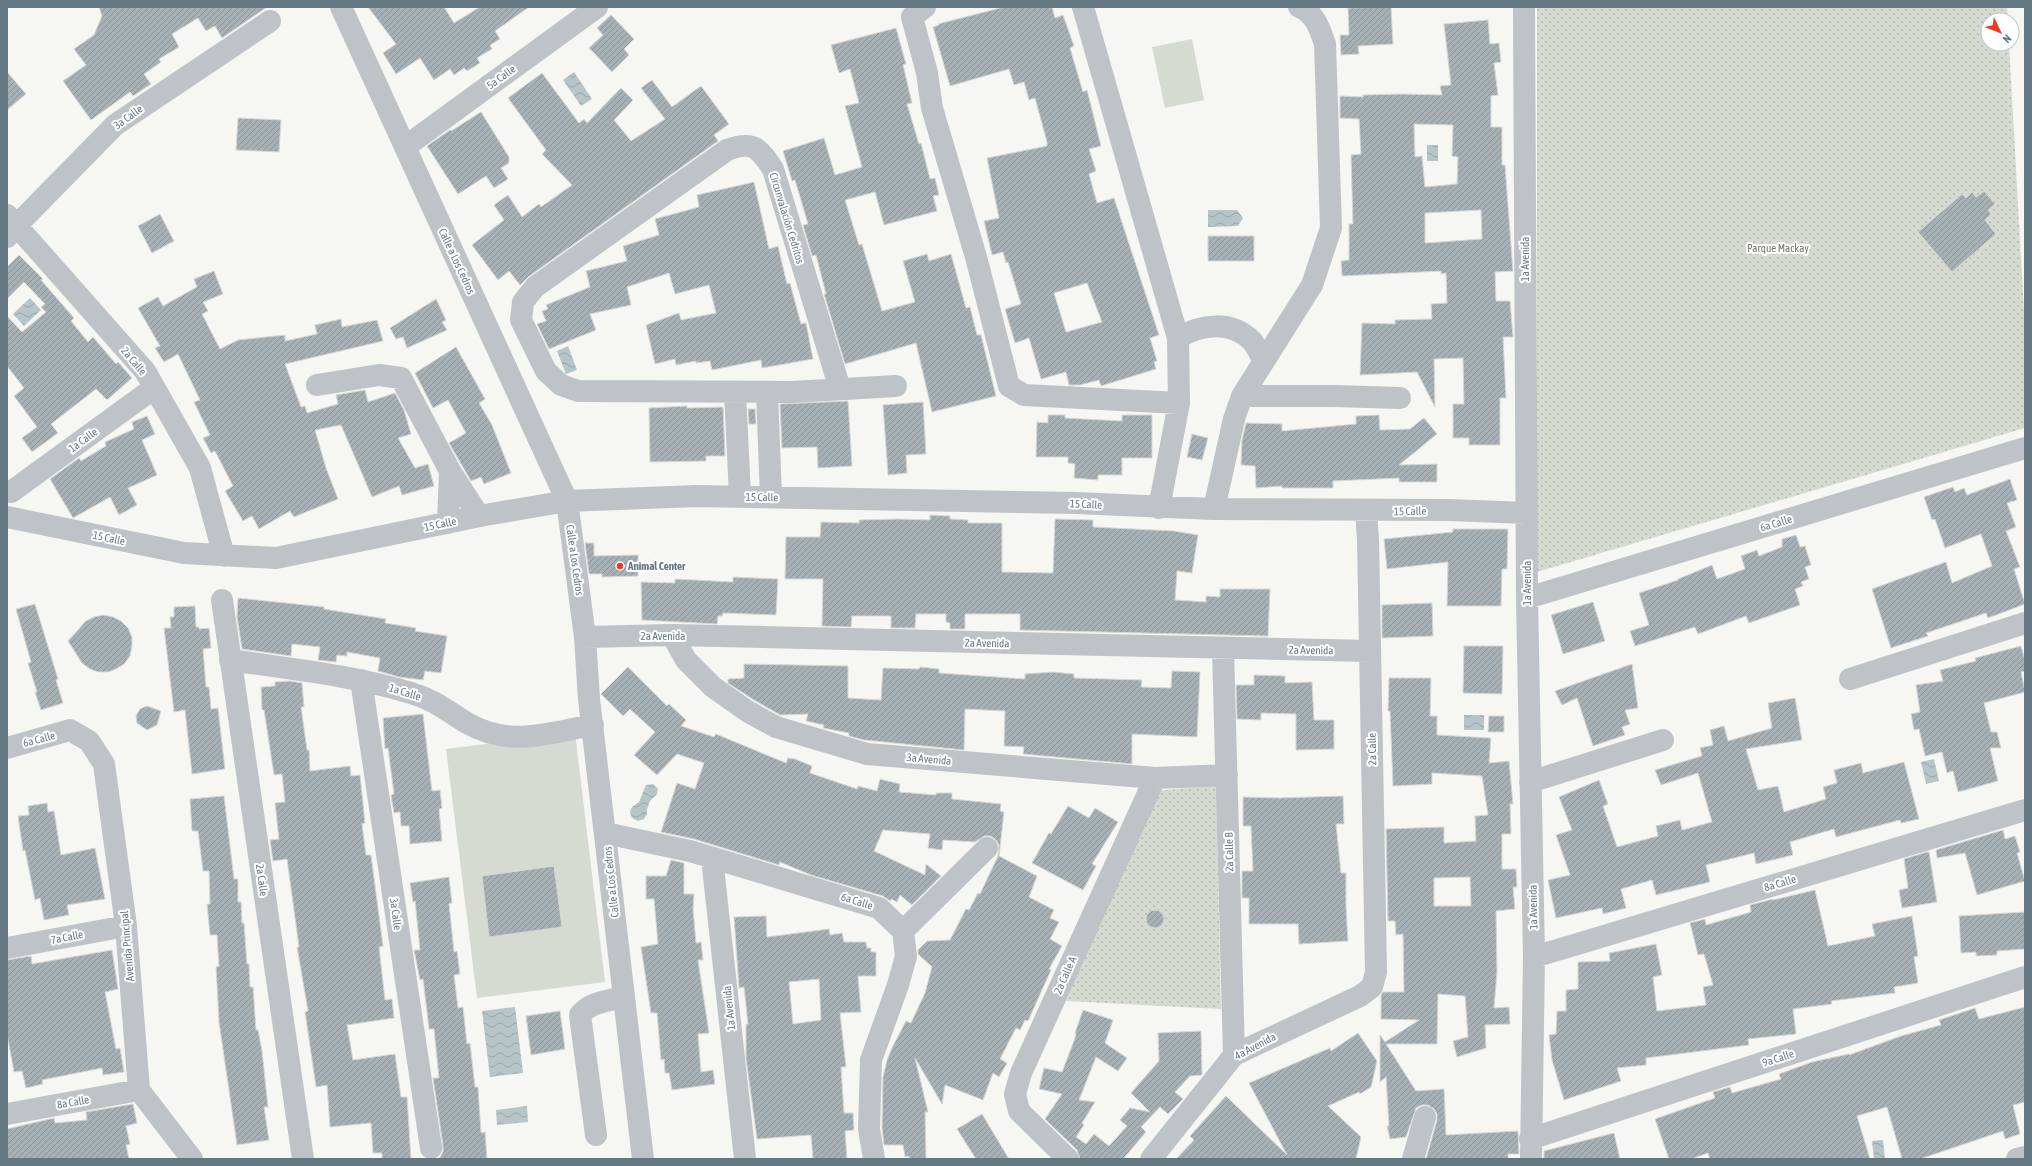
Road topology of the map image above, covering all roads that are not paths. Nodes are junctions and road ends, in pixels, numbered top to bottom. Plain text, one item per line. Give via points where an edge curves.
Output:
1 (341, 7) edge
2 (596, 7) edge
3 (925, 7) edge
4 (1083, 7) edge
5 (1299, 7) edge
6 (1524, 7) edge
7 (270, 21) dead end
8 (405, 147) junction
9 (10, 226) edge
10 (1178, 338) junction
11 (1263, 360) junction
12 (317, 385) dead end
13 (896, 386) dead end
14 (154, 388) junction
15 (840, 389) junction
16 (735, 392) junction
17 (767, 392) junction
18 (1242, 396) junction
19 (1400, 398) dead end
20 (1179, 402) junction
21 (2025, 448) edge
22 (450, 471) junction
23 (11, 492) dead end
24 (740, 496) junction
25 (771, 497) junction
26 (567, 501) junction
27 (1159, 508) junction
28 (1214, 509) junction
29 (1366, 511) junction
30 (1526, 513) junction
31 (479, 516) junction
32 (7, 517) edge
33 (448, 523) junction
34 (224, 556) junction
35 (1526, 598) junction
36 (222, 600) dead end
37 (2025, 623) edge
38 (672, 635) junction
39 (594, 636) junction
40 (1223, 649) junction
41 (1370, 651) junction
42 (230, 660) junction
43 (1850, 679) dead end
44 (361, 680) junction
45 (583, 727) junction
46 (70, 730) joint
47 (1663, 740) dead end
48 (7, 748) edge
49 (1227, 776) junction
50 (1155, 778) junction
51 (1530, 782) junction
52 (2025, 810) edge
53 (605, 833) junction
54 (987, 848) dead end
55 (712, 858) junction
56 (126, 926) junction
57 (903, 931) junction
58 (7, 948) edge
59 (1534, 957) junction
60 (2025, 977) edge
61 (1372, 987) joint
62 (623, 997) junction
63 (1234, 1055) junction
64 (139, 1090) junction
65 (7, 1114) edge
66 (1425, 1117) dead end
67 (596, 1135) dead end
68 (430, 1148) dead end
69 (1530, 1149) edge
70 (2025, 1157) edge
71 (192, 1159) edge
72 (302, 1159) edge
73 (643, 1159) edge
74 (745, 1159) edge
75 (874, 1159) edge
76 (1068, 1159) edge
77 (1151, 1159) edge
78 (1413, 1159) edge
79 (2017, 1159) edge

1 - 8 street, Calle a Los Cedros
2 - 8 street, 5a Calle
3 - 20 street via 912,17 927,73 932,108 976,257 1009,386 1024,395
4 - 10 street
5 - 11 street via 1307,10 1320,28 1325,44 1331,228 1312,285
6 - 30 street, 1a Avenida
7 - 9 street, 3a Calle via 115,125
8 - 26 street, Calle a Los Cedros
9 - 14 street, 2a Calle via 145,371
10 - 11 street via 1190,331 1211,325 1234,329 1251,341
10 - 20 street
11 - 18 street
12 - 22 street via 379,375 401,378
13 - 15 street
14 - 23 street, 1a Calle
14 - 34 street, 2a Calle via 200,468
15 - 16 street, Circunvalación Cedritos via 773,169 762,153 753,146 741,144 727,150 535,287 523,302 521,320 546,371 561,385 578,391
15 - 17 street, Circunvalación Cedritos
16 - 17 street, Circunvalación Cedritos
16 - 24 street
17 - 25 street
18 - 19 street
18 - 28 street via 1234,419
20 - 27 street
21 - 35 street, 6a Calle
22 - 31 street
22 - 33 street
24 - 25 street, 15 Calle
24 - 26 street, 15 Calle
25 - 27 street, 15 Calle via 1076,503
26 - 31 street, 15 Calle
26 - 39 street, Calle a Los Cedros
27 - 28 street, 15 Calle
28 - 29 street, 15 Calle
29 - 30 street, 15 Calle via 1449,510
29 - 41 street, 2a Calle
30 - 35 street, 1a Avenida
31 - 33 street, 15 Calle
32 - 34 street, 15 Calle via 184,553
33 - 34 street, 15 Calle via 276,558
35 - 51 street, 1a Avenida
36 - 42 street, 2a Calle
37 - 43 street
38 - 39 street, 2a Avenida
38 - 40 street, 2a Avenida
38 - 50 street, 3a Avenida via 686,660 713,687 747,711 776,726 824,742 867,754
39 - 45 street, Calle a Los Cedros via 589,698
40 - 41 street, 2a Avenida
40 - 49 street, 2a Calle B
41 - 61 street, 2a Calle via 1376,972
42 - 44 street, 1a Calle
42 - 72 street, 2a Calle
44 - 45 street, 1a Calle via 413,693 439,703 467,723 491,734 521,738
44 - 68 street, 3a Calle
45 - 53 street, Calle a Los Cedros
46 - 48 street, 6a Calle
46 - 56 street, Avenida Principal via 89,741 104,764
47 - 51 street
49 - 50 street, 3a Avenida
49 - 63 street, 2a Calle B
50 - 76 street, 2a Calle A via 1021,1073 1015,1094 1019,1111
51 - 59 street, 1a Avenida
52 - 59 street, 8a Calle
53 - 55 street, 6a Calle
53 - 62 street, Calle a Los Cedros
54 - 57 street
55 - 57 street, 6a Calle via 879,908
55 - 74 street, 1a Avenida
56 - 58 street, 7a Calle
56 - 64 street, Avenida Principal
57 - 75 street via 906,956 871,1060 869,1129
59 - 69 street, 1a Avenida
60 - 69 street, 9a Calle
61 - 63 street, 4a Avenida via 1360,996
62 - 67 street via 592,1004 580,1015
62 - 73 street, Calle a Los Cedros
63 - 77 street, 4a Avenida
64 - 65 street, 8a Calle
64 - 71 street
66 - 78 street
70 - 79 street

